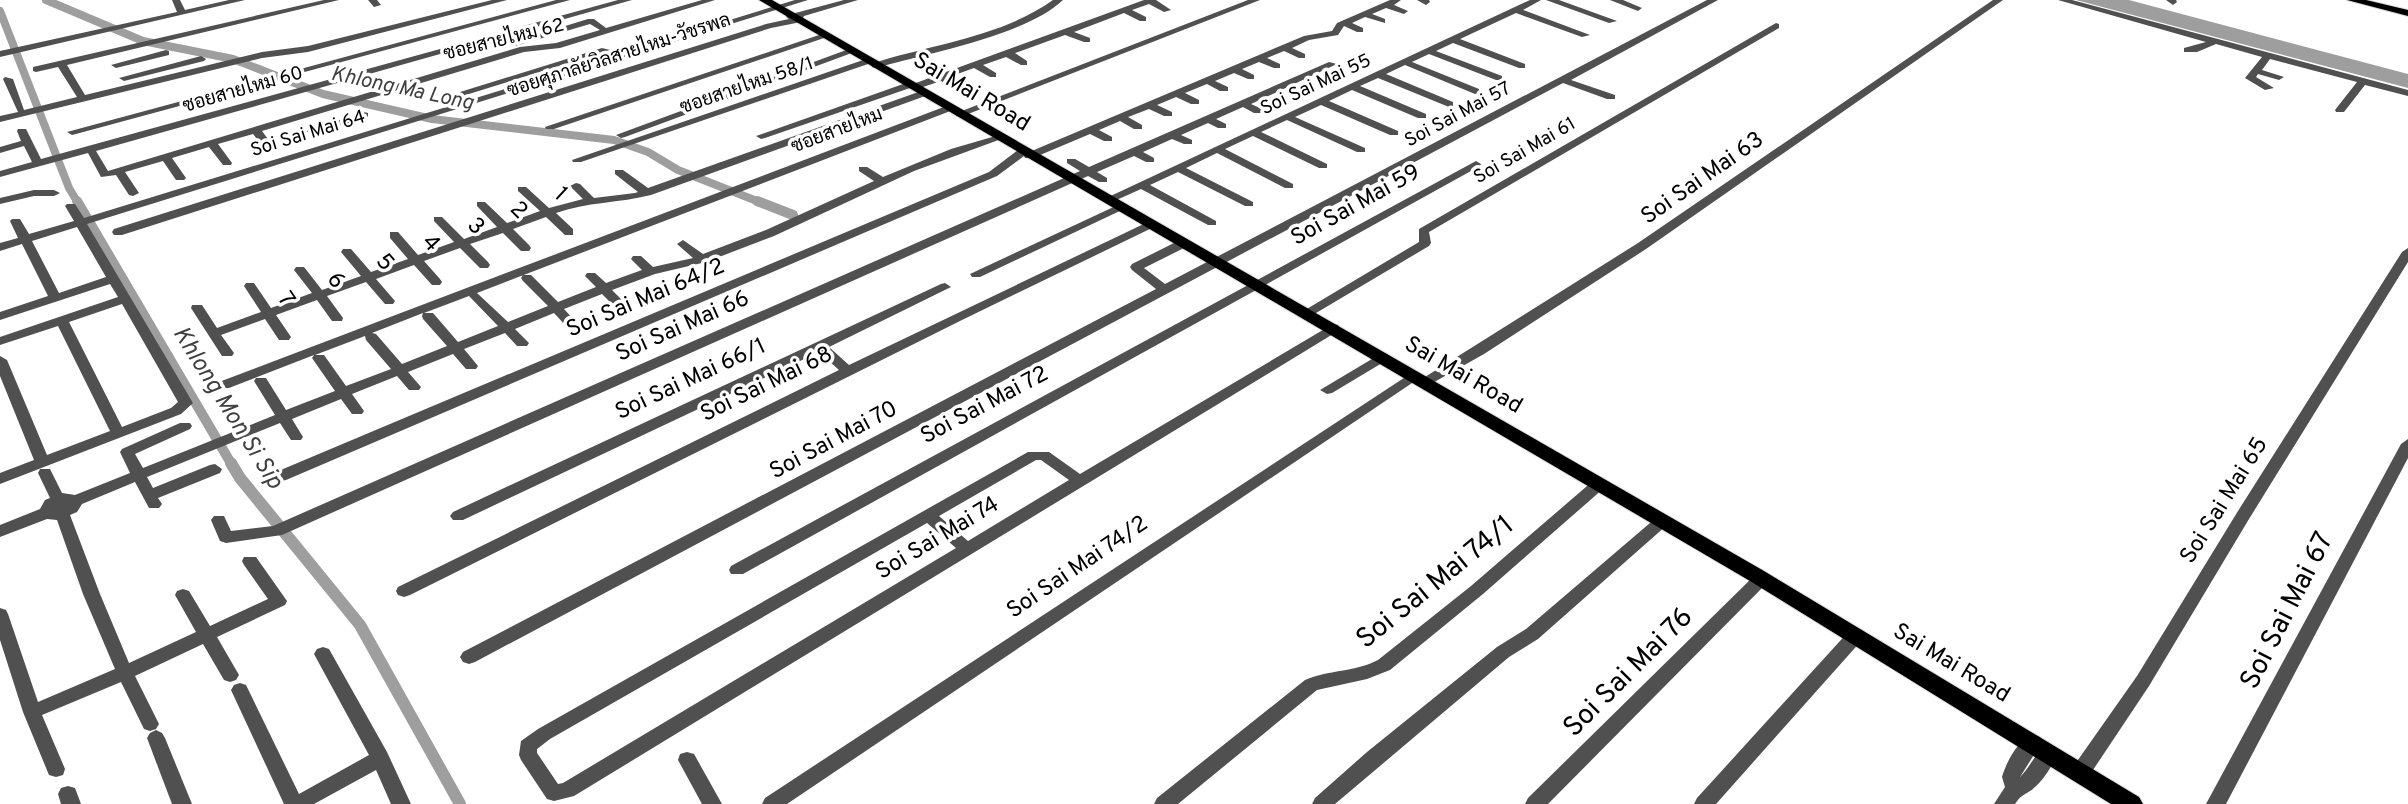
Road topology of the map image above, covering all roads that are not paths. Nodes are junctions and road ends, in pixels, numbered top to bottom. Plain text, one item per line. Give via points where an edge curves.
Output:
1 (176, 0) edge
2 (241, 0) edge
3 (503, 0) edge
4 (566, 0) edge
5 (628, 0) edge
6 (711, 0) edge
7 (804, 0) edge
8 (854, 0) edge
9 (1042, 0) edge
10 (1256, 0) edge
11 (1397, 0) edge
12 (1538, 0) edge
13 (1550, 0) edge
14 (1614, 0) edge
15 (1714, 0) edge
16 (1999, 0) edge
17 (2062, 0) edge
18 (2352, 0) edge
19 (2368, 0) edge
20 (1151, 1) edge
21 (225, 2) edge
22 (1056, 3) edge
23 (329, 4) edge
24 (1386, 5) junction
25 (1638, 8) dead end
26 (782, 9) edge
27 (1167, 9) dead end
28 (1124, 10) junction
29 (1516, 10) junction
30 (2408, 11) edge
31 (1404, 12) dead end
32 (182, 13) junction
33 (1364, 14) junction
34 (1143, 19) dead end
35 (1098, 20) junction
36 (1382, 21) dead end
37 (1612, 21) dead end
38 (235, 23) junction
39 (1343, 23) junction
40 (1776, 26) dead end
41 (602, 28) dead end
42 (1117, 28) dead end
43 (1360, 30) dead end
44 (556, 31) junction
45 (1066, 32) junction
46 (1585, 35) dead end
47 (244, 36) dead end
48 (825, 36) junction
49 (1313, 38) junction
50 (568, 39) dead end
51 (1087, 40) dead end
52 (1454, 40) junction
53 (2215, 41) junction
54 (515, 43) junction
55 (1328, 44) dead end
56 (469, 47) dead end
57 (1284, 48) junction
58 (2187, 50) dead end
59 (852, 51) junction
60 (1429, 51) junction
61 (1, 53) edge
62 (107, 53) junction
63 (166, 53) dead end
64 (1007, 53) junction
65 (2268, 55) junction
66 (1302, 56) dead end
67 (432, 58) dead end
68 (1258, 58) junction
69 (201, 59) dead end
70 (486, 60) junction
71 (1405, 62) junction
72 (61, 63) junction
73 (1024, 63) dead end
74 (874, 64) junction
75 (1332, 64) dead end
76 (116, 65) junction
77 (975, 65) junction
78 (1277, 66) dead end
79 (1522, 66) dead end
80 (394, 68) dead end
81 (36, 69) dead end
82 (1234, 69) junction
83 (448, 71) junction
84 (2256, 71) junction
85 (993, 75) dead end
86 (1379, 75) junction
87 (1251, 77) dead end
88 (1499, 78) dead end
89 (2279, 78) dead end
90 (941, 79) junction
91 (1206, 80) junction
92 (1563, 80) junction
93 (2363, 81) junction
94 (409, 83) junction
95 (1353, 86) junction
96 (959, 87) dead end
97 (2269, 88) dead end
98 (916, 89) junction
99 (1224, 89) dead end
100 (1269, 91) junction
101 (1475, 91) dead end
102 (0, 92) edge
103 (1177, 93) junction
104 (2408, 93) edge
105 (80, 96) dead end
106 (1611, 97) dead end
107 (1284, 98) dead end
108 (436, 101) dead end
109 (1321, 101) junction
110 (1195, 102) dead end
111 (1242, 103) junction
112 (1449, 104) dead end
113 (1149, 105) junction
114 (284, 107) dead end
115 (2340, 110) dead end
116 (954, 111) junction
117 (1258, 111) dead end
118 (20, 112) junction
119 (234, 113) dead end
120 (354, 114) dead end
121 (1168, 114) dead end
122 (1422, 116) dead end
123 (1120, 117) junction
124 (1288, 117) junction
125 (296, 118) junction
126 (1206, 118) junction
127 (0, 119) edge
128 (188, 126) dead end
129 (1222, 126) dead end
130 (550, 127) dead end
131 (1138, 127) dead end
132 (1090, 130) junction
133 (22, 131) dead end
134 (253, 131) junction
135 (72, 132) dead end
136 (1394, 133) dead end
137 (1171, 134) junction
138 (1254, 134) junction
139 (621, 135) dead end
140 (995, 135) junction
141 (761, 136) dead end
142 (145, 138) dead end
143 (1108, 139) dead end
144 (28, 142) junction
145 (1188, 142) dead end
146 (1058, 143) junction
147 (208, 144) junction
148 (0, 150) edge
149 (271, 150) dead end
150 (1218, 150) junction
151 (1361, 150) dead end
152 (1133, 151) junction
153 (1022, 152) junction
154 (93, 153) dead end
155 (163, 158) junction
156 (577, 160) dead end
157 (1150, 160) dead end
158 (42, 161) junction
159 (227, 163) dead end
160 (1476, 164) dead end
161 (1323, 166) dead end
162 (1179, 168) junction
163 (863, 169) dead end
164 (119, 171) junction
165 (619, 172) dead end
166 (1089, 172) junction
167 (0, 174) edge
168 (180, 178) dead end
169 (1072, 180) junction
170 (1103, 180) dead end
171 (881, 181) junction
172 (1142, 185) junction
173 (576, 186) dead end
174 (1289, 186) dead end
175 (522, 189) dead end
176 (133, 192) dead end
177 (54, 193) dead end
178 (647, 193) junction
179 (590, 200) junction
180 (0, 201) edge
181 (1114, 203) junction
182 (481, 204) dead end
183 (1249, 204) dead end
184 (71, 206) dead end
185 (547, 212) junction
186 (438, 219) dead end
187 (16, 221) dead end
188 (83, 222) junction
189 (1212, 223) dead end
190 (1152, 224) junction
191 (505, 228) junction
192 (118, 232) dead end
193 (569, 232) dead end
194 (394, 235) dead end
195 (25, 239) junction
196 (461, 243) junction
197 (1184, 243) junction
198 (683, 244) dead end
199 (0, 247) edge
200 (525, 248) dead end
201 (347, 252) dead end
202 (2408, 253) edge
203 (637, 259) dead end
204 (702, 259) junction
205 (416, 260) junction
206 (1219, 263) junction
207 (484, 265) dead end
208 (300, 270) dead end
209 (651, 271) junction
210 (976, 274) dead end
211 (591, 276) dead end
212 (368, 277) junction
213 (527, 278) dead end
214 (113, 279) junction
215 (436, 282) dead end
216 (1257, 285) junction
217 (250, 286) dead end
218 (945, 287) dead end
219 (605, 288) junction
220 (1165, 290) junction
221 (319, 295) junction
222 (475, 296) dead end
223 (55, 298) junction
224 (125, 299) junction
225 (389, 301) dead end
226 (620, 304) dead end
227 (556, 307) junction
228 (197, 309) dead end
229 (268, 313) junction
230 (1306, 313) junction
231 (0, 316) edge
232 (428, 316) dead end
233 (337, 318) dead end
234 (62, 320) junction
235 (571, 323) dead end
236 (506, 327) junction
237 (1333, 328) junction
238 (214, 333) junction
239 (284, 337) dead end
240 (371, 337) dead end
241 (0, 341) edge
242 (522, 343) dead end
243 (819, 345) junction
244 (456, 347) junction
245 (227, 353) dead end
246 (1382, 357) junction
247 (319, 358) dead end
248 (471, 366) dead end
249 (2, 369) edge
250 (399, 370) junction
251 (848, 371) junction
252 (1418, 379) junction
253 (261, 381) dead end
254 (224, 385) dead end
255 (414, 387) dead end
256 (1327, 390) dead end
257 (343, 392) junction
258 (357, 411) dead end
259 (284, 416) junction
260 (184, 426) dead end
261 (118, 433) junction
262 (296, 437) dead end
263 (2408, 444) edge
264 (44, 468) junction
265 (215, 469) dead end
266 (137, 475) junction
267 (281, 476) dead end
268 (0, 480) edge
269 (1079, 480) junction
270 (1599, 484) junction
271 (55, 509) junction
272 (928, 514) junction
273 (458, 516) dead end
274 (219, 520) dead end
275 (1662, 521) junction
276 (0, 531) edge
277 (966, 548) junction
278 (250, 561) dead end
279 (737, 570) dead end
280 (1761, 579) junction
281 (404, 591) dead end
282 (183, 595) dead end
283 (0, 614) edge
284 (206, 634) junction
285 (1856, 635) junction
286 (323, 654) dead end
287 (469, 657) dead end
288 (124, 673) junction
289 (32, 712) junction
290 (2033, 742) junction
291 (2049, 753) junction
292 (380, 758) junction
293 (687, 760) dead end
294 (56, 769) dead end
295 (2080, 774) junction
296 (2015, 788) junction
297 (183, 804) edge
298 (296, 804) edge
299 (401, 804) edge
300 (712, 804) edge
301 (772, 804) edge
302 (1164, 804) edge
303 (1322, 804) edge
304 (1535, 804) edge
305 (1704, 804) edge
306 (2004, 804) edge
307 (2131, 804) edge
308 (2216, 804) edge

1 - 32 street
2 - 21 street
3 - 118 street via 308,49 247,58
4 - 135 street
5 - 158 street, ซอยสายไหม 60
6 - 54 street, ซอยสายไหม 62 via 557,46
7 - 26 street
8 - 26 street
9 - 22 street
10 - 116 street, ซอยสายไหม
11 - 24 street, Soi Sai Mai 64/2
12 - 29 street, Soi Sai Mai 55
13 - 37 street
14 - 25 street
15 - 92 street, Soi Sai Mai 57
16 - 252 street, Soi Sai Mai 63 via 1642,246 1479,351
17 - 53 street
18 - 30 main road
19 - 30 main road
20 - 27 street
20 - 28 street
21 - 32 street
22 - 74 street, ซอยสายไหม 58/1 via 1004,27
23 - 38 street
24 - 31 street
24 - 33 street, Soi Sai Mai 64/2
26 - 48 main road, Sai Mai Road
26 - 108 street
26 - 188 street, Soi Sai Mai 64 via 747,16
26 - 192 street, ซอยศุภาลัยวิลสายไหม-วัชรพล via 769,26
28 - 34 street
28 - 35 street
29 - 46 street
29 - 52 street, Soi Sai Mai 55
32 - 61 street
33 - 36 street
33 - 39 street, Soi Sai Mai 64/2
35 - 42 street
35 - 45 street
38 - 47 street
38 - 62 street
39 - 43 street
39 - 49 street, Soi Sai Mai 64/2 via 1335,33
40 - 230 street, Soi Sai Mai 61 via 1423,231 1425,243
41 - 44 street via 592,21
44 - 50 street
44 - 54 street
45 - 51 street
45 - 64 street
48 - 59 main road, Sai Mai Road
48 - 130 street
49 - 55 street
49 - 57 street, Soi Sai Mai 64/2
52 - 60 street, Soi Sai Mai 55
52 - 79 street
53 - 58 street
53 - 65 street
54 - 70 street, ซอยสายไหม 62
56 - 70 street
57 - 66 street
57 - 68 street, Soi Sai Mai 64/2
59 - 74 main road, Sai Mai Road
59 - 139 street
60 - 71 street, Soi Sai Mai 55
60 - 88 street
62 - 72 street
62 - 76 street
63 - 76 street
64 - 73 street
64 - 77 street
65 - 84 street
65 - 93 street
67 - 83 street
68 - 78 street
68 - 82 street, Soi Sai Mai 64/2
69 - 76 street via 126,81
70 - 83 street, ซอยสายไหม 62
71 - 86 street, Soi Sai Mai 55
71 - 101 street
72 - 81 street
72 - 105 street
74 - 98 main road, Sai Mai Road
74 - 156 street, ซอยสายไหม 58/1
75 - 100 street, Soi Sai Mai 66
77 - 85 street
77 - 90 street
80 - 94 street
82 - 87 street
82 - 91 street, Soi Sai Mai 64/2
83 - 94 street, ซอยสายไหม 62
84 - 89 street
84 - 97 street via 2250,79
86 - 95 street, Soi Sai Mai 55
86 - 112 street
90 - 96 street
90 - 98 street
91 - 99 street
91 - 103 street, Soi Sai Mai 64/2
92 - 106 street
92 - 206 street, Soi Sai Mai 57
93 - 104 street
93 - 115 street
94 - 125 street, ซอยสายไหม 62
95 - 109 street, Soi Sai Mai 55
95 - 122 street
98 - 116 main road, Sai Mai Road
98 - 141 street
98 - 178 street
100 - 107 street
100 - 111 street, Soi Sai Mai 66
102 - 118 street via 10,84
103 - 110 street
103 - 113 street, Soi Sai Mai 64/2
109 - 124 street, Soi Sai Mai 55
109 - 136 street
111 - 117 street
111 - 126 street, Soi Sai Mai 66
113 - 121 street
113 - 123 street, Soi Sai Mai 64/2
114 - 125 street
116 - 140 main road, Sai Mai Road
116 - 254 street, ซอยสายไหม via 710,197
118 - 127 street
119 - 134 street
120 - 125 street via 313,134
123 - 131 street
123 - 132 street, Soi Sai Mai 64/2
124 - 138 street, Soi Sai Mai 55
124 - 151 street
125 - 134 street, ซอยสายไหม 62
126 - 129 street
126 - 137 street, Soi Sai Mai 66
128 - 147 street
132 - 143 street
132 - 146 street, Soi Sai Mai 64/2
133 - 144 street
134 - 147 street, ซอยสายไหม 62
134 - 149 street
137 - 145 street
137 - 152 street, Soi Sai Mai 66
138 - 150 street, Soi Sai Mai 55
138 - 161 street
140 - 153 main road, Sai Mai Road
140 - 171 street
142 - 155 street
144 - 148 street
144 - 158 street
146 - 153 street, Soi Sai Mai 64/2
146 - 166 street
147 - 155 street, ซอยสายไหม 62
147 - 159 street
150 - 162 street, Soi Sai Mai 55
150 - 174 street
152 - 157 street
152 - 166 street, Soi Sai Mai 66
153 - 169 main road, Sai Mai Road
153 - 267 street, Soi Sai Mai 64/2 via 993,174
154 - 164 street, ซอยสายไหม 62 via 105,175
155 - 164 street, ซอยสายไหม 62
155 - 168 street
158 - 167 street, ซอยสายไหม 60
160 - 216 street, Soi Sai Mai 59
162 - 172 street, Soi Sai Mai 55
162 - 183 street
163 - 171 street
164 - 176 street
165 - 178 street
166 - 169 street, Soi Sai Mai 66
166 - 170 street
169 - 181 main road, Sai Mai Road
169 - 274 street, Soi Sai Mai 66 via 276,531 226,537
171 - 204 street
172 - 181 street, Soi Sai Mai 55
172 - 189 street
173 - 179 street
175 - 185 street, 1
177 - 180 street
178 - 179 street
179 - 185 street
181 - 190 main road, Sai Mai Road
181 - 210 street
182 - 191 street, 2
184 - 188 street
185 - 191 street
185 - 193 street, 1
186 - 196 street, 3
187 - 195 street
188 - 195 street, Soi Sai Mai 64
188 - 214 street
190 - 197 main road, Sai Mai Road
190 - 251 street, Soi Sai Mai 68
191 - 196 street
191 - 200 street, 2
194 - 205 street, 4
195 - 199 street, Soi Sai Mai 64
195 - 223 street
196 - 205 street
196 - 207 street, 3
197 - 206 main road, Sai Mai Road
197 - 220 street via 1136,267
198 - 204 street
201 - 212 street, 5
202 - 295 street, Soi Sai Mai 65 via 2143,681
203 - 209 street
204 - 209 street
205 - 212 street
205 - 215 street, 4
206 - 216 main road, Sai Mai Road
206 - 220 street, Soi Sai Mai 70
208 - 221 street, 6
209 - 219 street
211 - 219 street
212 - 221 street
212 - 225 street, 5
213 - 227 street
214 - 223 street
214 - 224 street
216 - 230 main road, Sai Mai Road
216 - 279 street, Soi Sai Mai 72
217 - 229 street, 7
218 - 243 street, Soi Sai Mai 66/1
219 - 226 street
219 - 227 street
220 - 287 street, Soi Sai Mai 70
221 - 229 street
221 - 233 street, 6
222 - 236 street
223 - 231 street
224 - 234 street
224 - 261 street via 186,403
227 - 235 street
227 - 236 street
228 - 238 street
229 - 238 street
229 - 239 street, 7
230 - 237 main road, Sai Mai Road
232 - 244 street
234 - 241 street
234 - 261 street
236 - 242 street
236 - 244 street
237 - 246 main road, Sai Mai Road
237 - 269 street, Soi Sai Mai 74
238 - 245 street
240 - 250 street
243 - 251 street
243 - 273 street, Soi Sai Mai 66/1
244 - 248 street
244 - 250 street
246 - 252 main road, Sai Mai Road
246 - 256 street
247 - 257 street
249 - 264 street
250 - 255 street
250 - 257 street
251 - 281 street, Soi Sai Mai 68
252 - 270 main road, Sai Mai Road
252 - 301 street, Soi Sai Mai 74/2
253 - 259 street
257 - 258 street
257 - 259 street
259 - 262 street
259 - 266 street
260 - 266 street via 127,452
261 - 264 street
263 - 308 street, Soi Sai Mai 67
264 - 268 street
264 - 271 street
265 - 266 street via 151,500
266 - 271 street via 76,500 70,497
269 - 272 street via 1038,453
269 - 277 street, Soi Sai Mai 74
270 - 275 main road, Sai Mai Road
270 - 302 street, Soi Sai Mai 74/1 via 1384,665 1311,685
271 - 276 street
271 - 288 street
272 - 277 street
272 - 277 street, Soi Sai Mai 74 via 533,741 528,755 554,793 567,790
275 - 280 main road, Sai Mai Road
275 - 303 street via 1532,634 1503,652
278 - 284 street via 279,601
280 - 285 main road, Sai Mai Road
280 - 304 street, Soi Sai Mai 76
282 - 284 street
283 - 289 street
284 - 288 street
284 - 298 street
285 - 290 main road, Sai Mai Road
285 - 305 street
286 - 292 street
288 - 289 street
288 - 297 street
289 - 294 street
290 - 291 main road, Sai Mai Road
290 - 296 street via 2014,768
291 - 295 main road, Sai Mai Road
291 - 296 street via 2026,784
292 - 298 street
292 - 299 street
293 - 300 street
295 - 307 main road, Sai Mai Road
296 - 306 street

